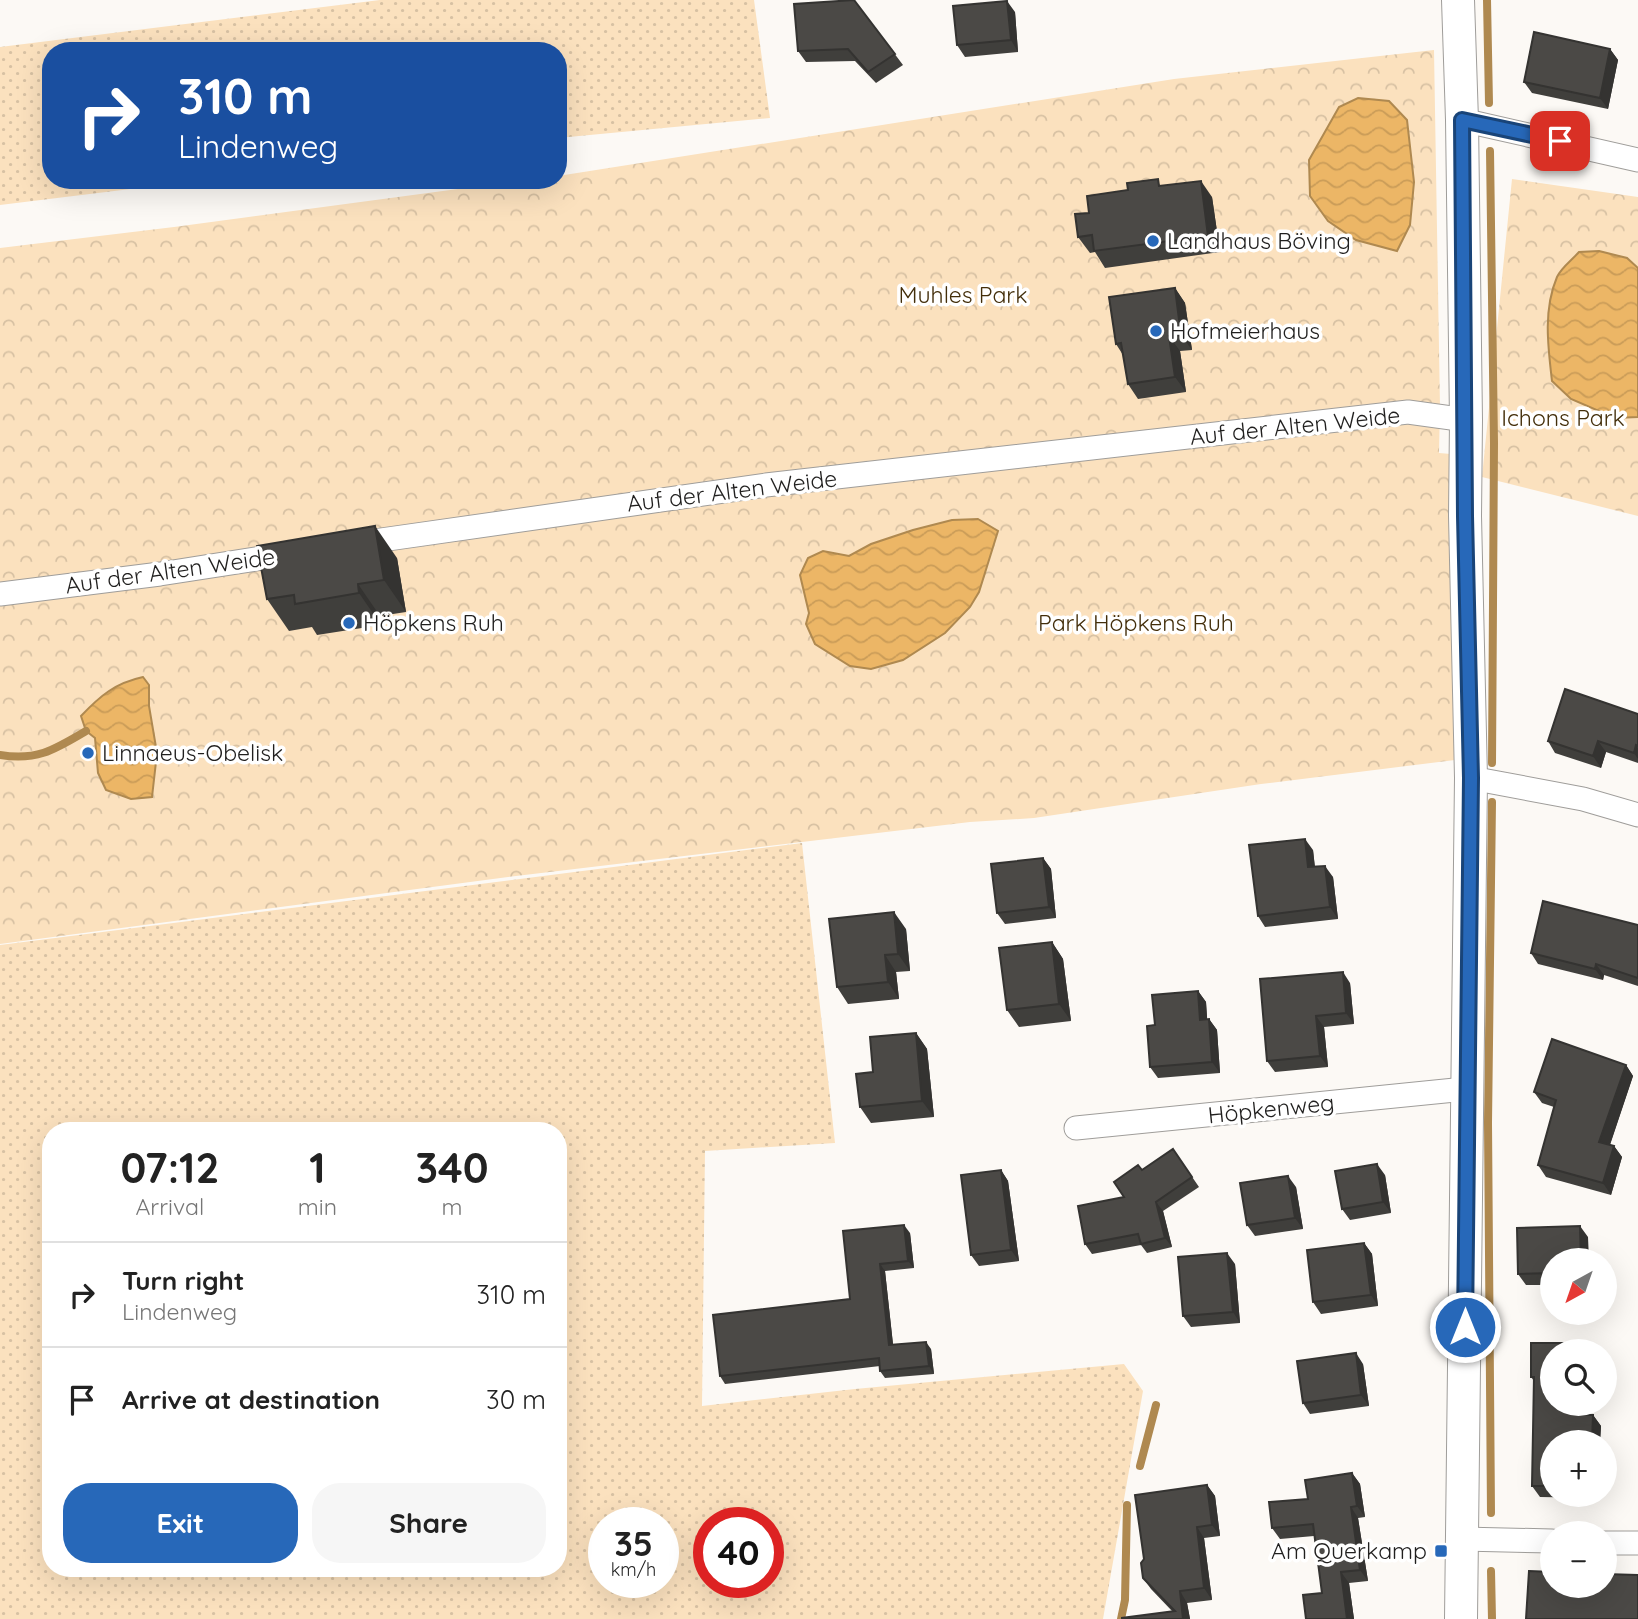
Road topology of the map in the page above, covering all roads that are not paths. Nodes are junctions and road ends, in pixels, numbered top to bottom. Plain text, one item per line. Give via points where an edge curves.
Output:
1 (1458, 0) edge
2 (1462, 120) junction
3 (1638, 160) edge
4 (1466, 420) junction
5 (332, 547) edge
6 (305, 551) edge
7 (0, 594) edge
8 (1471, 778) junction
9 (1638, 816) edge
10 (1465, 1089) junction
11 (1076, 1128) dead end
12 (1462, 1539) junction
13 (1540, 1541) edge
14 (1617, 1543) edge
15 (1638, 1544) edge
16 (1461, 1619) edge

1 - 2 street
2 - 3 street
2 - 4 street
4 - 5 street, Auf der Alten Weide via 1408,412 766,485
4 - 8 street
6 - 7 street, Auf der Alten Weide
8 - 9 street
8 - 10 street
10 - 11 street, Höpkenweg
10 - 12 street
12 - 13 street
12 - 16 street
14 - 15 street

